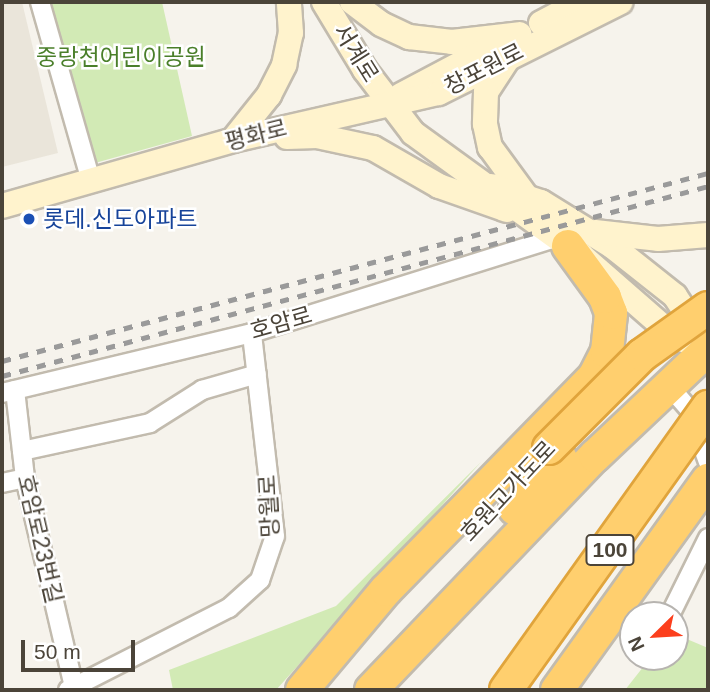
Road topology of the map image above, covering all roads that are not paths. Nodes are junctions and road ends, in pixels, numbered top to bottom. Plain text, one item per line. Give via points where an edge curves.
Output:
1 (40, 2) edge
2 (289, 2) edge
3 (324, 2) edge
4 (352, 2) edge
5 (581, 2) edge
6 (621, 2) edge
7 (515, 45) junction
8 (388, 103) junction
9 (233, 140) junction
10 (92, 181) junction
11 (524, 205) junction
12 (2, 206) edge
13 (708, 235) edge
14 (575, 244) junction
15 (708, 308) edge
16 (708, 330) edge
17 (252, 333) junction
18 (708, 349) edge
19 (257, 374) junction
20 (594, 377) junction
21 (669, 386) junction
22 (8, 391) edge
23 (708, 407) edge
24 (630, 423) junction
25 (22, 451) junction
26 (555, 453) junction
27 (708, 462) edge
28 (25, 478) junction
29 (708, 480) edge
30 (2, 483) edge
31 (708, 538) edge
32 (677, 601) edge
33 (71, 689) edge
34 (302, 690) edge
35 (321, 690) edge
36 (348, 690) edge
37 (372, 690) edge
38 (506, 690) edge
39 (557, 690) edge

1 - 10 street
2 - 9 main road via 291,33 284,65 270,95
3 - 8 main road, 서계로
4 - 7 main road via 381,24 409,37
5 - 7 main road, 창포원로
6 - 7 main road, 창포원로
7 - 8 main road, 창포원로 via 427,78
7 - 11 main road via 486,92 485,124 490,147
8 - 9 main road, 평화로
8 - 11 main road via 413,133
9 - 10 main road, 평화로
9 - 11 main road via 317,136 373,148 439,186
10 - 12 main road, 평화로
11 - 14 main road
13 - 14 main road
14 - 17 street, 호암로
14 - 18 main road via 675,337
14 - 18 main road via 617,273 622,268 620,256 612,246 683,304
14 - 20 highway via 611,313 607,352
15 - 26 highway, 호원고가도로, bridge via 642,355
16 - 26 highway, 호원고가도로
17 - 19 street, 망월로
17 - 22 street, 호암로
18 - 21 highway
19 - 25 street via 202,390 149,423
19 - 33 street, 망월로 via 275,536 260,580 229,608
20 - 24 highway via 608,378 630,397 634,409
20 - 34 highway via 386,590
21 - 24 highway
21 - 27 street via 689,409
22 - 25 street, 호암로23번길
23 - 38 highway, 100, bridge
24 - 37 highway
25 - 28 street, 호암로23번길
26 - 35 highway, 호원고가도로
26 - 36 highway, 호원고가도로
28 - 30 street
28 - 33 street, 호암로23번길
29 - 39 highway, 100
31 - 32 street

